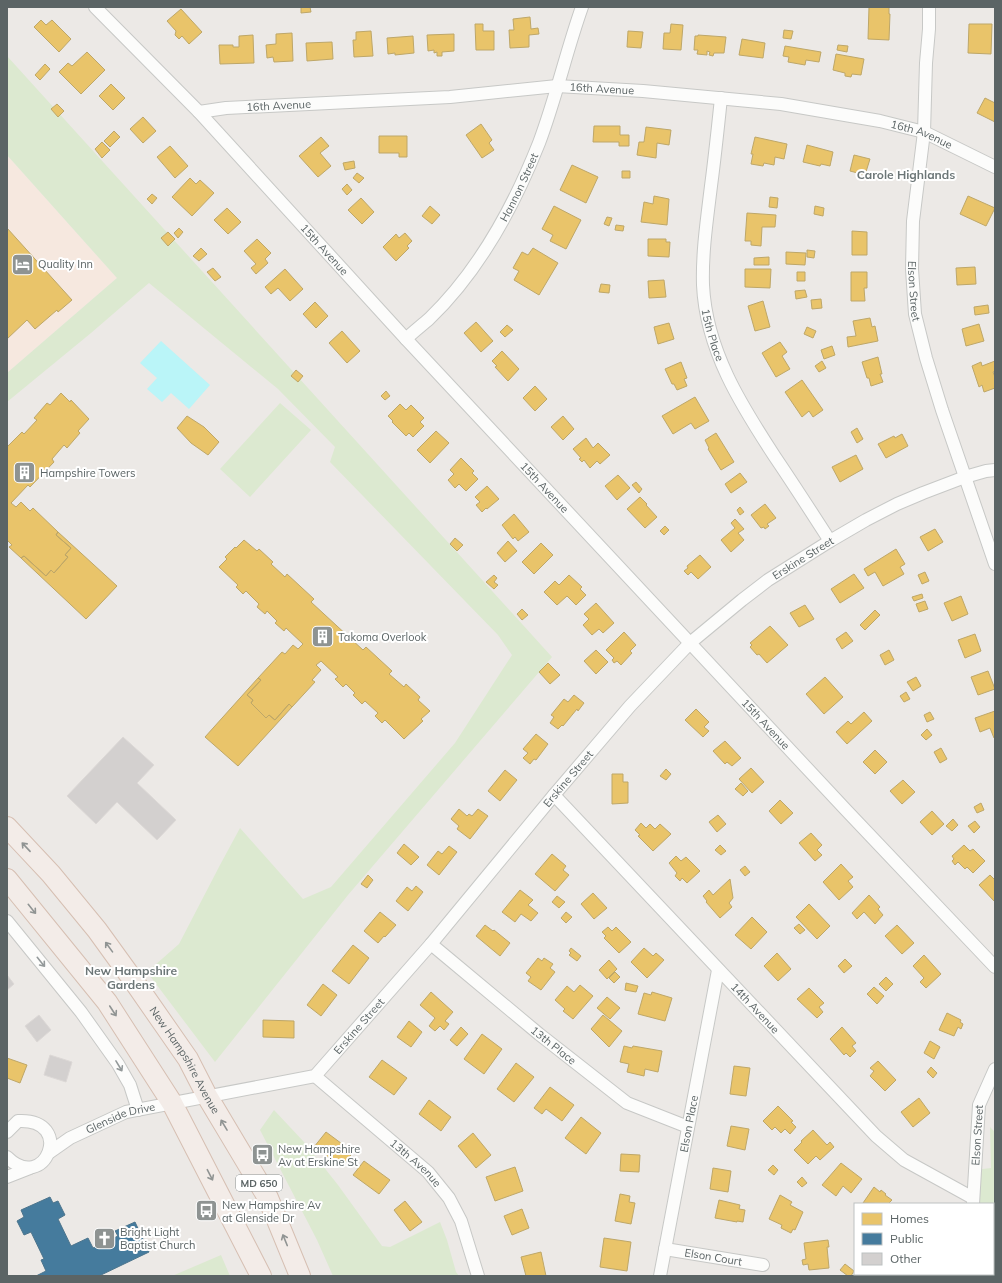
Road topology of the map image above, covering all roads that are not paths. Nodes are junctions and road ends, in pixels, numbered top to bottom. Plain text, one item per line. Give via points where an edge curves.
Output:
1 (95, 7) edge
2 (582, 7) edge
3 (929, 7) edge
4 (557, 86) junction
5 (720, 98) junction
6 (199, 112) junction
7 (924, 132) junction
8 (995, 167) edge
9 (406, 339) junction
10 (995, 470) edge
11 (965, 477) junction
12 (830, 541) junction
13 (995, 564) edge
14 (690, 643) junction
15 (554, 795) junction
16 (7, 827) edge
17 (7, 879) edge
18 (7, 921) edge
19 (431, 944) junction
20 (995, 967) edge
21 (718, 970) junction
22 (995, 1069) edge
23 (315, 1076) junction
24 (207, 1096) junction
25 (172, 1103) junction
26 (138, 1110) junction
27 (12, 1121) edge
28 (688, 1127) junction
29 (7, 1132) edge
30 (48, 1136) junction
31 (70, 1138) junction
32 (50, 1152) junction
33 (7, 1158) edge
34 (30, 1168) junction
35 (7, 1177) edge
36 (973, 1201) edge
37 (665, 1249) junction
38 (763, 1266) dead end
39 (261, 1276) edge
40 (300, 1276) edge
41 (478, 1276) edge
42 (660, 1276) edge

1 - 6 street, 15th Avenue
2 - 4 street, Hannon Street
3 - 7 street, Elson Street
4 - 5 street, 16th Avenue
4 - 6 street, 16th Avenue via 450,97 226,108
4 - 9 street, Hannon Street via 539,142 505,216 468,273 440,308
5 - 7 street, 16th Avenue via 834,112
5 - 12 street, 15th Place via 704,256 706,309 712,335 734,390
6 - 9 street, 15th Avenue
7 - 8 street, 16th Avenue
7 - 11 street, Elson Street via 913,221 912,269 915,314 926,358
9 - 14 street, 15th Avenue
10 - 11 street, Erskine Street
11 - 12 street, Erskine Street via 897,504
11 - 13 street, Elson Street
12 - 14 street, Erskine Street via 768,580
14 - 15 street, Erskine Street via 630,706
14 - 20 street, 15th Avenue
15 - 19 street, Erskine Street
15 - 21 street, 14th Avenue
24 -> 16 main road, New Hampshire Avenue / MD 650 via 188,1059 132,977 51,874
17 -> 25 main road, MD 650 via 107,1002
18 -> 26 street via 81,1012 118,1064 130,1085
19 - 23 street, Erskine Street
19 - 28 street, 13th Place via 627,1103
21 - 28 street, Elson Place
21 - 36 street, 14th Avenue via 876,1136 904,1160
22 - 36 street, Elson Street via 979,1105
23 - 24 street
23 - 41 street, 13th Avenue via 428,1172 449,1198 461,1221
24 - 25 street
40 -> 24 main road, New Hampshire Avenue / MD 650 via 268,1198
25 - 26 street, Glenside Drive
25 -> 39 main road, MD 650
26 - 31 street, Glenside Drive via 126,1112
27 - 29 street
27 - 30 street via 39,1124
28 - 37 street, Elson Place
30 - 31 street
30 - 32 street
31 - 32 street, Glenside Drive
32 - 34 street, Glenside Drive via 38,1166
33 - 34 street
34 - 35 street
37 - 38 street, Elson Court
37 - 42 street, Elson Place

